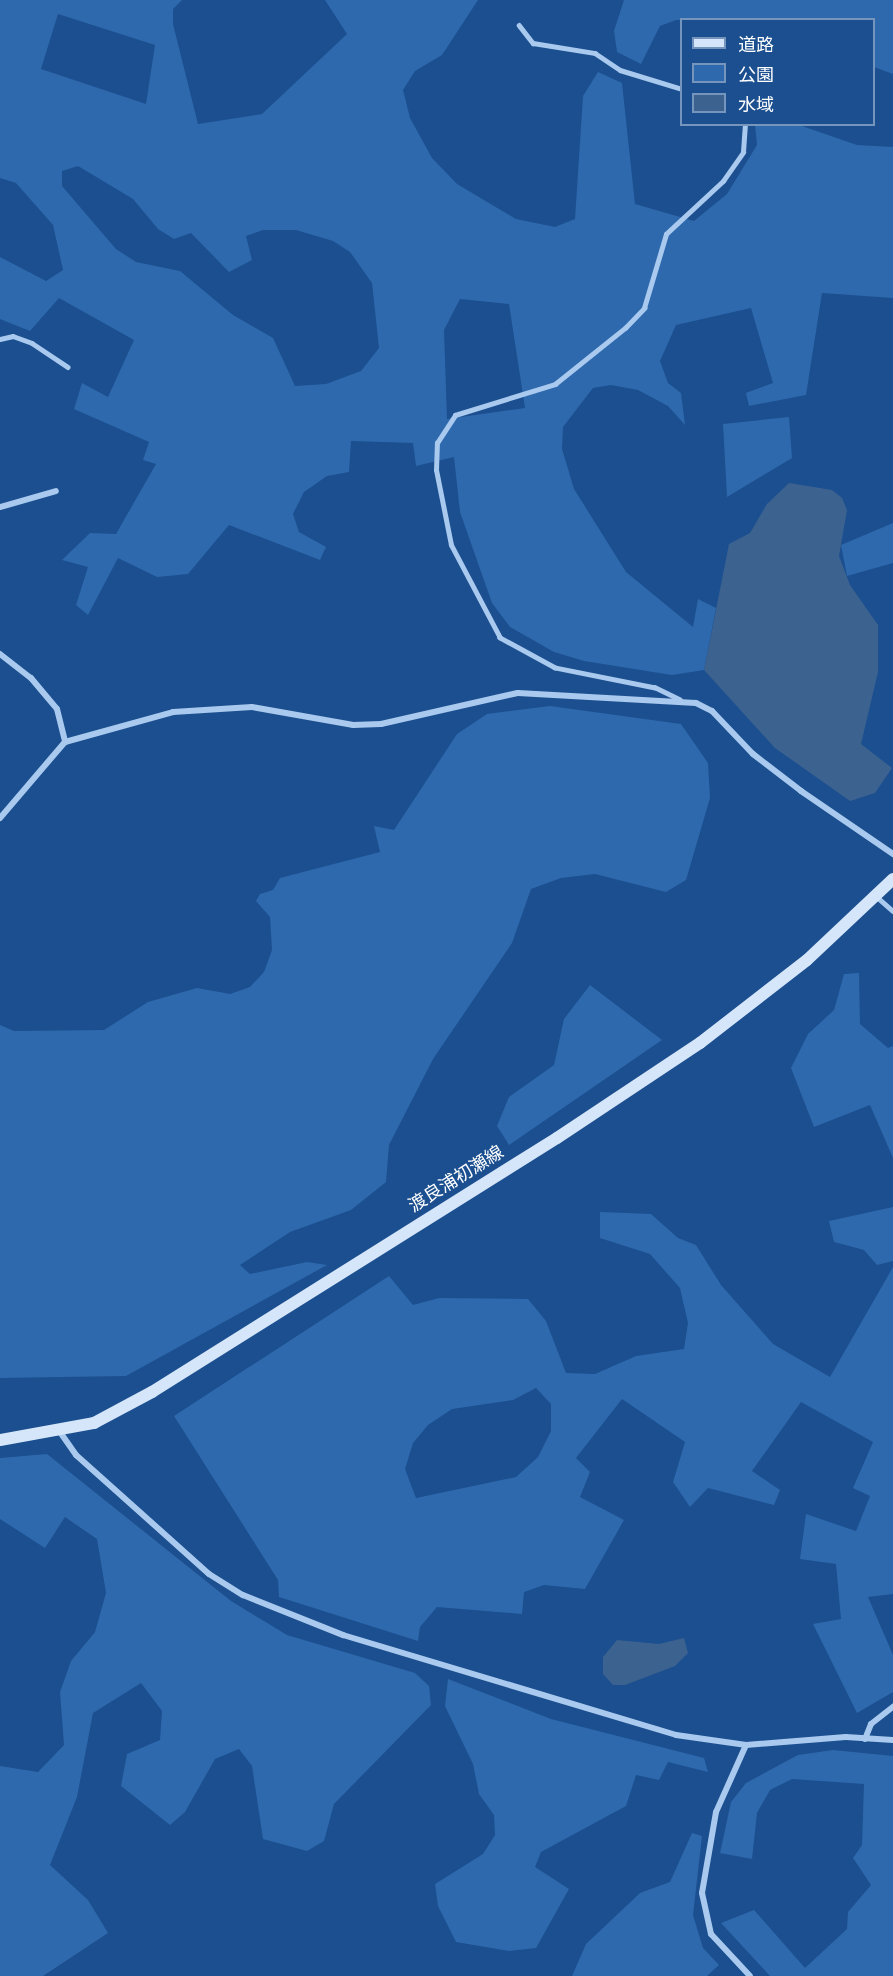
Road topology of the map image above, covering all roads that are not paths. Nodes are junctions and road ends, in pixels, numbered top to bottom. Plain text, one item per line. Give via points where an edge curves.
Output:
1 (519, 25) dead end
2 (680, 89) edge
3 (745, 126) edge
4 (0, 339) edge
5 (68, 367) dead end
6 (56, 491) dead end
7 (0, 507) edge
8 (0, 654) edge
9 (680, 700) junction
10 (65, 742) junction
11 (0, 818) edge
12 (893, 854) edge
13 (893, 879) edge
14 (875, 896) junction
15 (893, 911) edge
16 (60, 1432) junction
17 (0, 1440) edge
18 (893, 1707) edge
19 (866, 1739) junction
20 (893, 1740) edge
21 (746, 1745) junction
22 (750, 1976) edge

1 - 2 lane via 533,43 595,53 620,70
3 - 9 lane via 743,152 723,181 666,234 644,308 625,328 555,384 455,415 437,443 435,470 451,544 500,639 555,668 655,688
4 - 5 lane via 14,336 32,343
6 - 7 street
8 - 10 street via 31,678 57,709
9 - 10 street via 654,704 518,693 433,714 353,725 252,707 172,712
9 - 12 street via 712,711 753,754
10 - 11 street
13 - 14 main road, 渡良浦初瀬線
14 - 15 lane
14 - 16 main road, 渡良浦初瀬線 via 807,960 700,1043 566,1132 152,1392 94,1424
16 - 17 main road, 渡良浦初瀬線
16 - 21 street via 76,1455 209,1574 243,1595 343,1635 496,1682 676,1735
18 - 19 street via 871,1724
19 - 20 street
19 - 21 street
21 - 22 street via 717,1812 702,1893 711,1934

